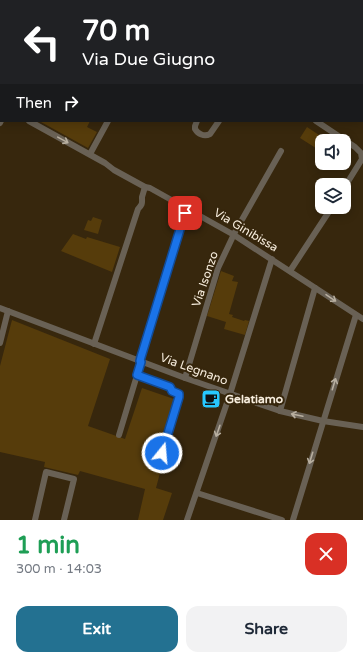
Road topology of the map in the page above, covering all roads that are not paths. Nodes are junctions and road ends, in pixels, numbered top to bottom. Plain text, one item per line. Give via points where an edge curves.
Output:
1 (33, 122) edge
2 (107, 122) edge
3 (197, 122) edge
4 (218, 122) edge
5 (318, 122) edge
6 (281, 151) dead end
7 (90, 154) junction
8 (350, 178) edge
9 (145, 187) junction
10 (187, 208) junction
11 (327, 214) edge
12 (234, 235) junction
13 (272, 259) junction
14 (290, 271) junction
15 (316, 288) junction
16 (0, 308) edge
17 (8, 311) junction
18 (361, 316) edge
19 (0, 343) edge
20 (94, 344) junction
21 (140, 361) junction
22 (137, 375) junction
23 (185, 378) junction
24 (230, 394) junction
25 (280, 411) junction
26 (323, 421) junction
27 (363, 426) edge
28 (119, 435) dead end
29 (162, 453) dead end
30 (197, 493) junction
31 (35, 520) edge
32 (64, 520) edge
33 (187, 520) edge
34 (282, 520) edge
35 (293, 520) edge

1 -> 7 street, Via Ginibissa
2 - 7 street
3 - 4 street via 195,129 205,136 210,134
5 - 8 street via 361,153 362,159
6 - 12 street, Via Isonzo
7 - 9 street, Via Ginibissa
9 - 10 street, Via Ginibissa
9 - 20 street via 143,201 138,209
10 - 12 street, Via Ginibissa
10 - 21 street
11 - 14 street
12 - 13 street, Via Ginibissa
12 - 23 street, Via Isonzo via 218,268
13 - 14 street, Via Ginibissa
13 - 24 street
14 - 15 street, Via Ginibissa
15 -> 18 street, Via Ginibissa
15 - 25 street
16 - 17 street, Via Legnano
17 - 19 street
17 - 20 street, Via Legnano
26 -> 18 street
20 - 21 street, Via Legnano
21 - 22 street
21 - 23 street, Via Legnano
22 - 28 street
22 - 29 street via 170,387 179,394
23 - 24 street, Via Legnano
24 - 25 street, Via Legnano
24 -> 30 street
26 -> 25 street, Via Legnano
26 - 27 street, Via Legnano
26 -> 35 street
30 - 33 street
30 - 34 street
31 - 32 street via 46,472 74,479

